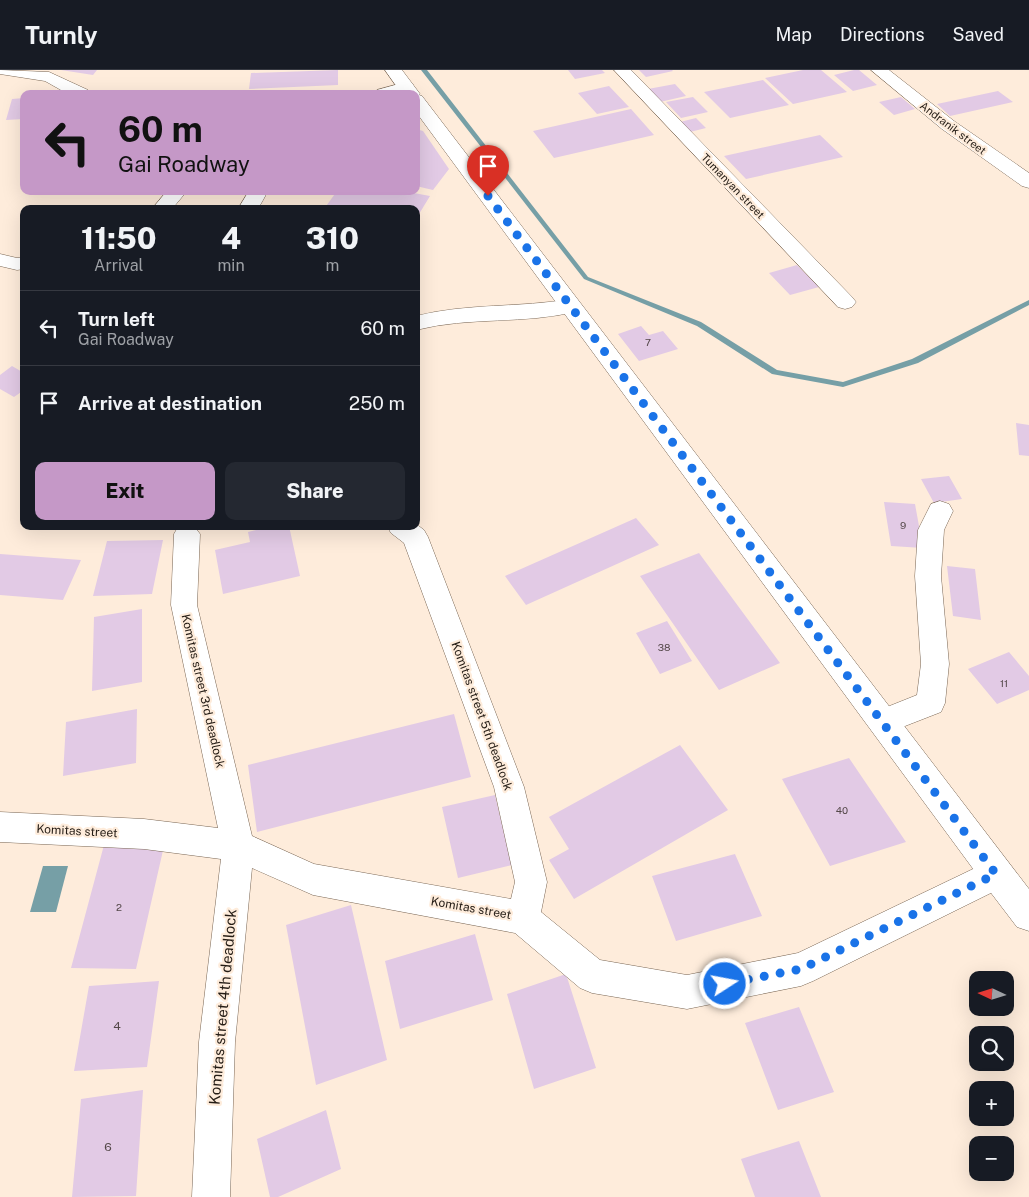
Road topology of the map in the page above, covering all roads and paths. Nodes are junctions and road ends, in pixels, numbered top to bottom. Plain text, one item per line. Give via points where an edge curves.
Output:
1 (4, 70) edge
2 (393, 70) edge
3 (622, 70) edge
4 (879, 70) edge
5 (74, 90) edge
6 (408, 90) edge
7 (420, 106) edge
8 (1029, 182) edge
9 (174, 195) edge
10 (164, 205) edge
11 (0, 260) edge
12 (20, 264) edge
13 (845, 302) dead end
14 (571, 306) junction
15 (420, 322) edge
16 (940, 511) dead end
17 (405, 530) edge
18 (187, 534) dead end
19 (882, 722) junction
20 (0, 827) edge
21 (238, 846) junction
22 (996, 874) junction
23 (1025, 904) edge
24 (523, 918) junction
25 (211, 1197) edge

1 - 5 street via 49,77
2 - 6 street
3 - 13 street, Tumanyan street
4 - 8 street, Andranik street via 948,125
7 - 14 street
9 - 10 street
11 - 12 street
14 - 15 street via 536,312 471,313
14 - 19 street
16 - 19 street via 931,530 928,576 935,664 931,703
17 - 24 street, Komitas street 5th deadlock via 415,537 509,787 530,882
18 - 21 street, Komitas street 3rd deadlock via 184,605
19 - 22 street
20 - 21 street, Komitas street via 144,834
21 - 24 street, Komitas street via 313,879
21 - 25 street, Komitas street 4th deadlock via 217,1042
22 - 23 street
22 - 24 street, Komitas street via 801,969 687,992 592,976

